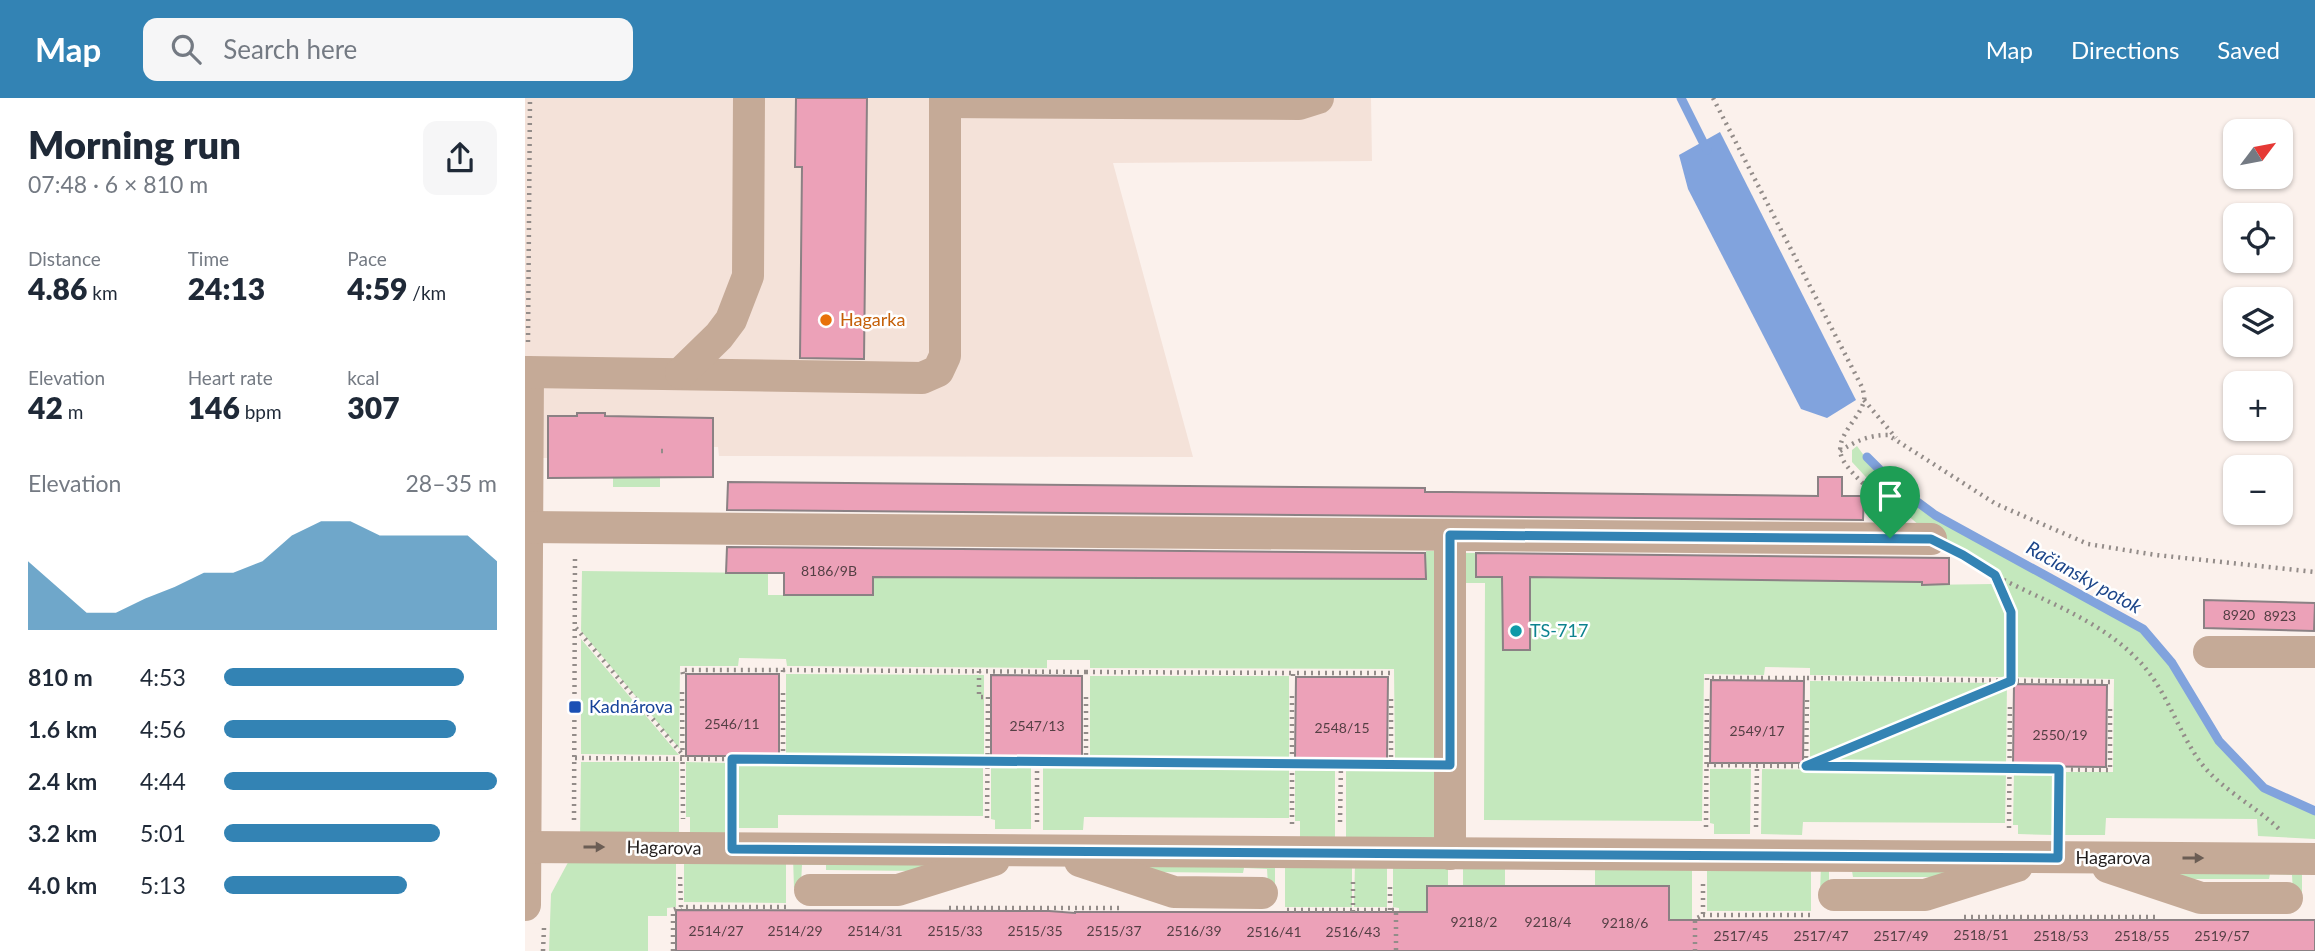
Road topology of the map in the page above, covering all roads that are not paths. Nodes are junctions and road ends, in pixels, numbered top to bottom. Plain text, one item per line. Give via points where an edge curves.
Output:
1 (749, 98) edge
2 (1318, 98) edge
3 (945, 100) edge
4 (527, 372) edge
5 (681, 373) junction
6 (535, 528) edge
7 (1450, 535) junction
8 (1931, 539) road end
9 (2209, 652) dead end
10 (2315, 652) edge
11 (525, 847) edge
12 (1036, 851) junction
13 (1450, 854) junction
14 (2061, 858) junction
15 (2315, 859) edge
16 (2287, 898) dead end
17 (800, 899) road end
18 (1272, 901) road end
19 (525, 905) edge
20 (1825, 905) road end

1 - 5 street via 748,276 731,320
2 - 3 street via 1299,104
3 - 5 street via 945,356 938,371 922,378
4 - 5 street
4 - 6 street
6 - 7 street
6 - 11 street
7 - 8 street
7 - 13 street
9 - 10 street
11 -> 12 street, Hagarova
11 - 19 street
12 - 13 street, Hagarova
12 - 17 street via 898,890
12 - 18 street via 1174,892
13 - 14 street, Hagarova
14 -> 15 street, Hagarova
14 - 16 street via 2201,898
14 - 20 street via 1925,895

